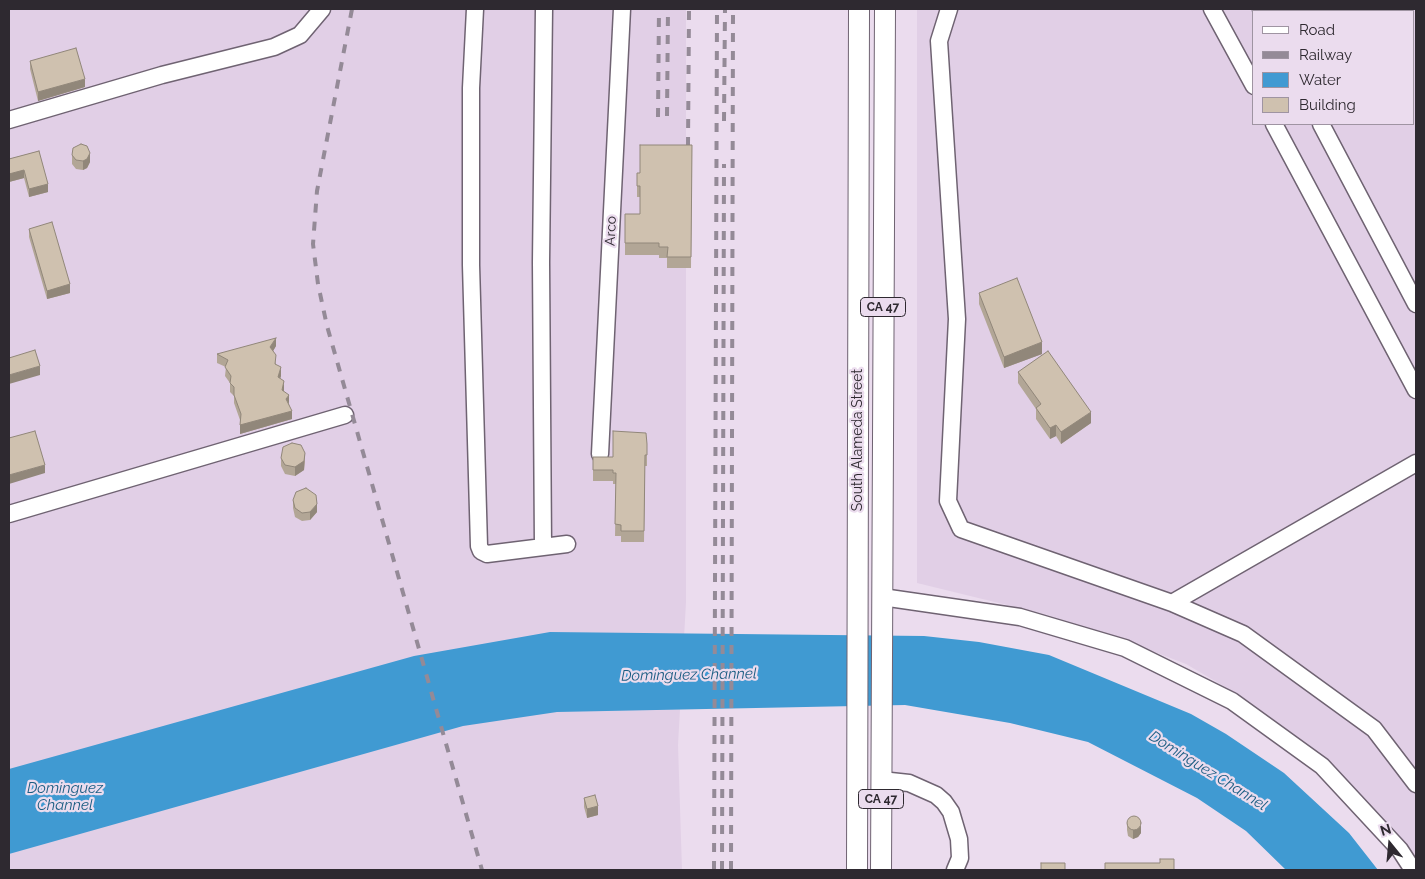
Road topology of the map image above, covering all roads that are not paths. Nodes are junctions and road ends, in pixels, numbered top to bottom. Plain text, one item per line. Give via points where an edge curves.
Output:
1 (322, 9) edge
2 (475, 9) edge
3 (544, 9) edge
4 (622, 9) edge
5 (859, 9) edge
6 (885, 9) edge
7 (950, 9) edge
8 (1212, 9) edge
9 (1252, 82) edge
10 (9, 120) edge
11 (1275, 125) edge
12 (1322, 125) edge
13 (1416, 304) edge
14 (1416, 390) edge
15 (345, 415) dead end
16 (600, 454) dead end
17 (1416, 463) edge
18 (9, 514) edge
19 (566, 544) dead end
20 (543, 547) junction
21 (882, 602) junction
22 (1172, 603) junction
23 (882, 780) junction
24 (1416, 784) edge
25 (857, 870) edge
26 (881, 870) edge
27 (955, 870) edge
28 (1413, 870) edge

1 - 10 lane via 300,34 274,47 191,67
2 - 20 lane via 471,88 478,546 487,554
3 - 20 lane via 541,262
4 - 16 lane, Arco
5 - 25 main road, South Alameda Street / CA 47
6 - 21 main road, South Alameda Street / CA 47
7 - 22 lane via 939,41 957,319 948,501 961,529
8 - 9 lane
11 - 14 lane
12 - 13 lane
15 - 18 lane
17 - 22 lane
19 - 20 lane
21 - 23 main road, South Alameda Street / CA 47
21 - 28 lane via 1020,618 1125,648 1232,702 1322,766 1400,850
22 - 24 lane via 1243,634 1374,729
23 - 26 main road, South Alameda Street / CA 47
23 - 27 lane via 909,783 944,802 951,812 959,839 960,858

